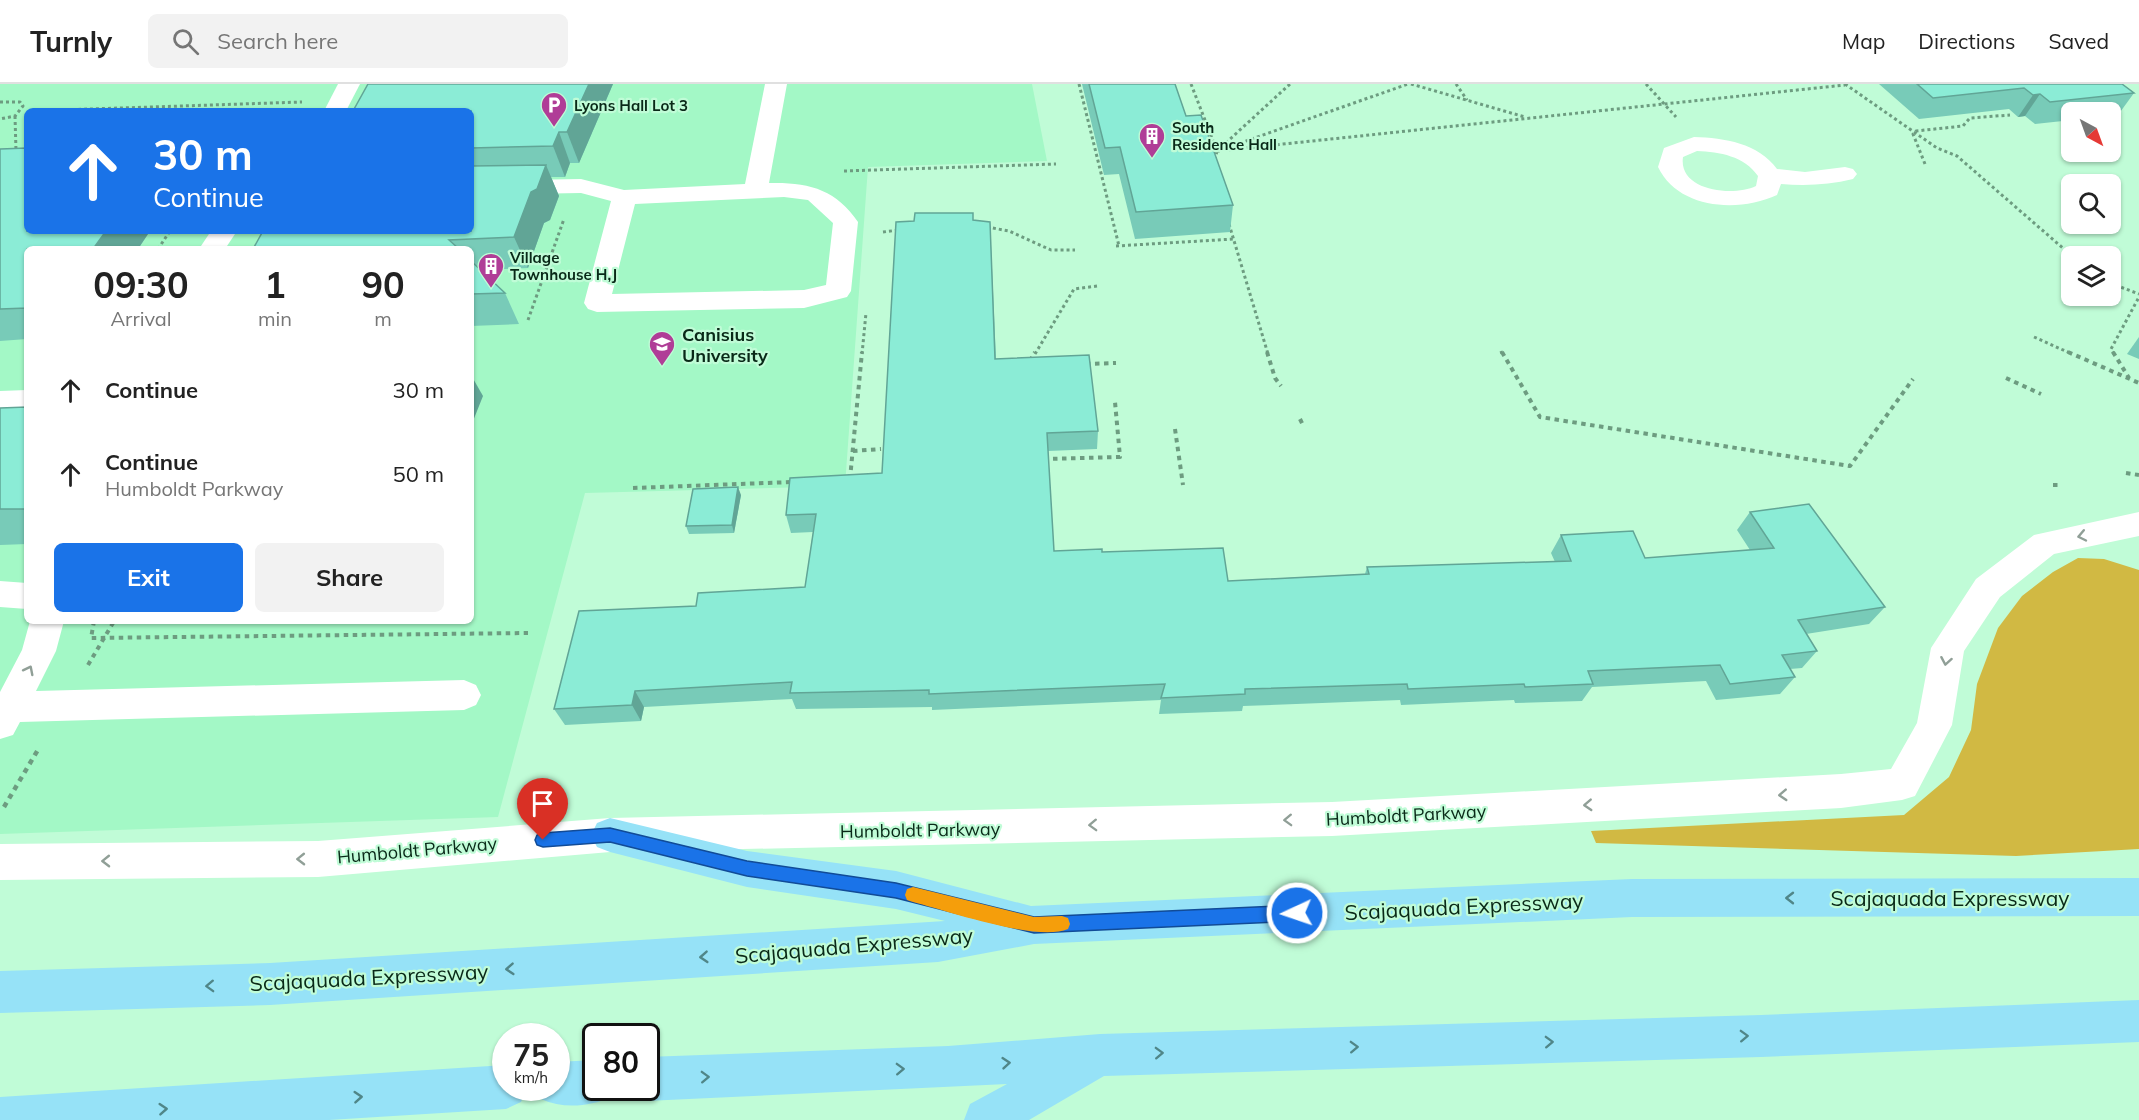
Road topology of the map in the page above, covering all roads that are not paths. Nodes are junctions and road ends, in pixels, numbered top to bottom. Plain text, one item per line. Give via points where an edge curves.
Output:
1 (349, 84) edge
2 (776, 84) edge
3 (337, 108) edge
4 (1845, 174) dead end
5 (1770, 176) dead end
6 (474, 188) edge
7 (756, 191) junction
8 (624, 197) junction
9 (24, 400) edge
10 (0, 401) edge
11 (2139, 524) edge
12 (0, 594) edge
13 (24, 596) edge
14 (46, 624) edge
15 (464, 695) dead end
16 (3, 713) edge
17 (610, 835) junction
18 (0, 862) edge
19 (2139, 897) edge
20 (1034, 925) junction
21 (0, 992) edge
22 (2130, 1024) edge
23 (1100, 1055) junction
24 (660, 1078) edge
25 (492, 1089) edge
26 (0, 1119) edge
27 (986, 1120) edge

1 - 3 street
2 - 7 street
4 - 5 street via 1804,179
6 - 8 street via 581,186
7 - 8 street
7 - 8 street via 805,190 833,205 846,222 838,291 804,299 597,303
9 - 10 street
11 -> 17 street, Humboldt Parkway via 2045,544 1988,588 1948,648 1934,724 1902,784 1841,791 1332,819
12 - 13 street
16 -> 14 street via 39,651
15 - 16 street
17 -> 18 street, Humboldt Parkway via 318,859
17 - 20 highway via 747,869 896,890
19 -> 20 highway, Scajaquada Expressway via 1632,898
20 -> 21 highway, Scajaquada Expressway via 938,942 270,984
23 -> 22 highway
24 -> 23 highway via 948,1067
23 - 27 highway
26 -> 25 highway

